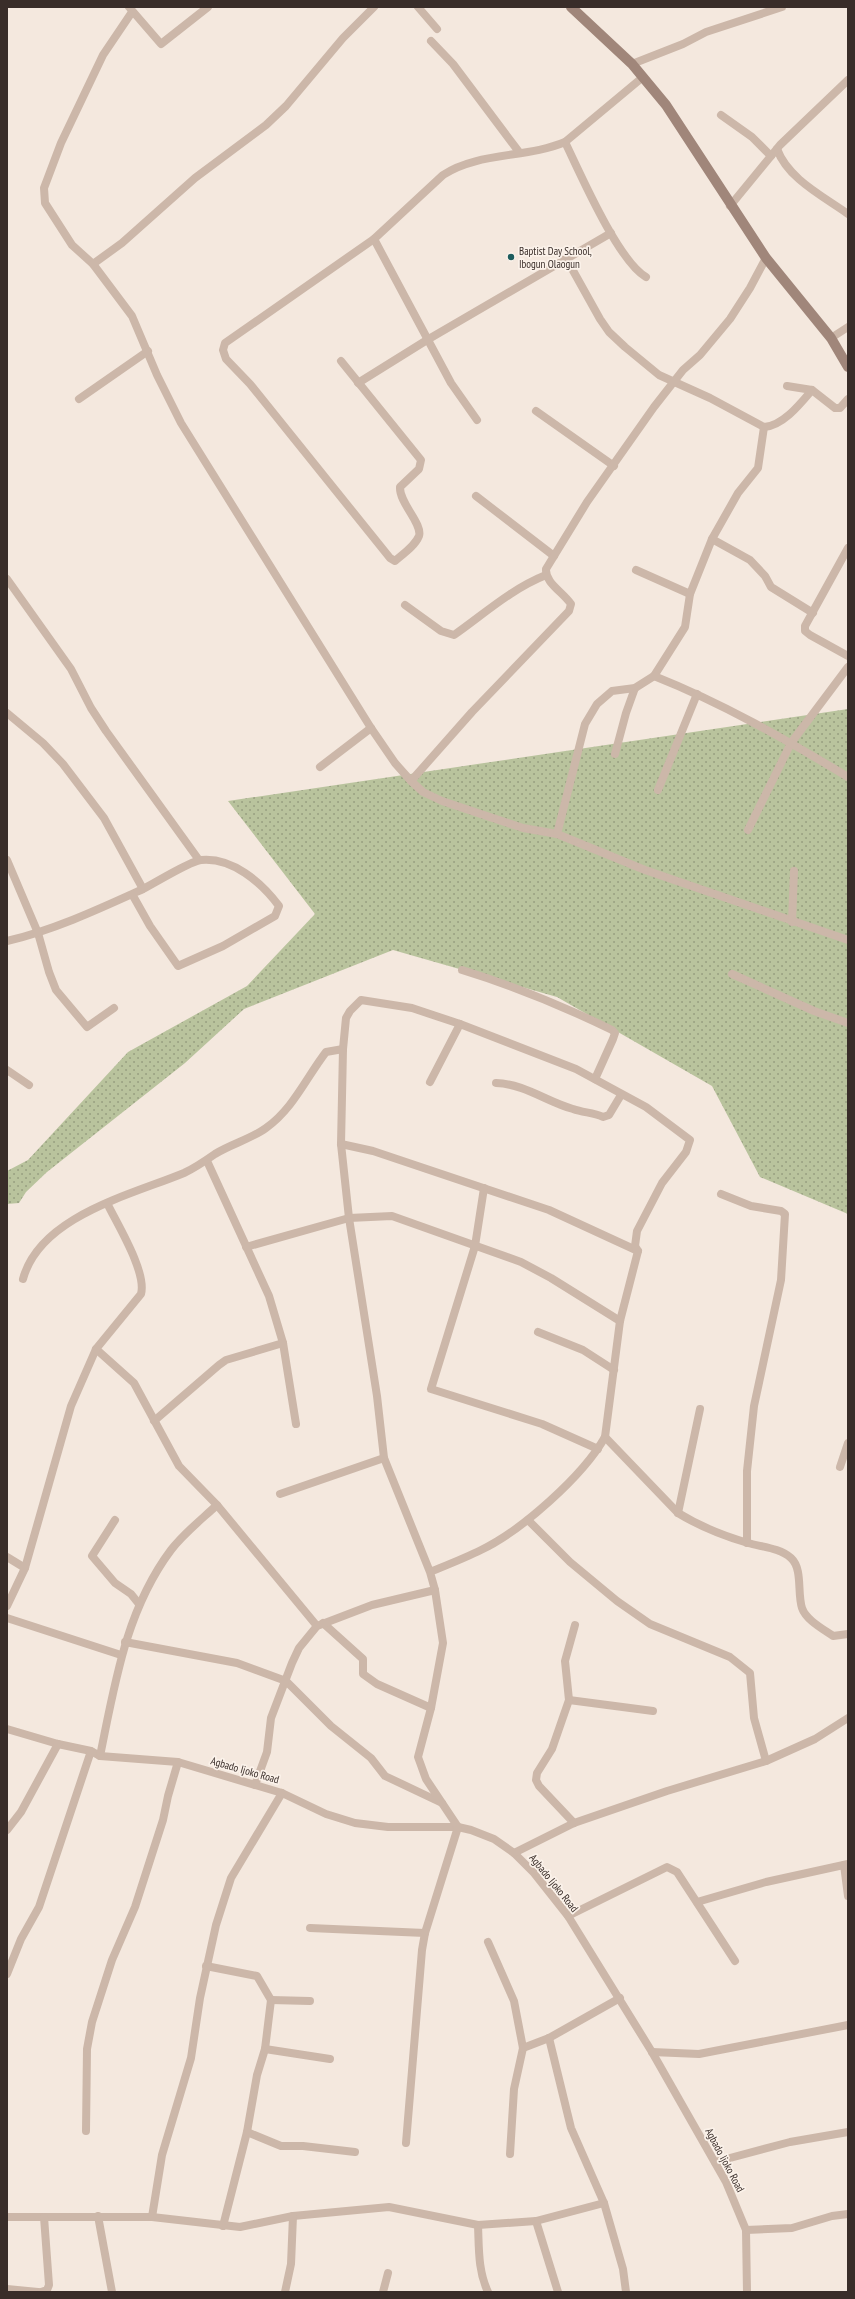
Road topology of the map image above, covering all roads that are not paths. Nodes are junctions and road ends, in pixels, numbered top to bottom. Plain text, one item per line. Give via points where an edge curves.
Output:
1 (208, 7) edge
2 (374, 7) edge
3 (418, 7) edge
4 (572, 7) edge
5 (782, 7) edge
6 (130, 9) edge
7 (438, 29) dead end
8 (431, 41) dead end
9 (632, 64) junction
10 (643, 77) junction
11 (848, 80) edge
12 (721, 115) dead end
13 (565, 142) junction
14 (777, 149) junction
15 (519, 152) junction
16 (771, 156) junction
17 (730, 206) junction
18 (848, 214) edge
19 (610, 233) junction
20 (374, 239) junction
21 (566, 258) junction
22 (766, 258) junction
23 (93, 264) junction
24 (646, 277) dead end
25 (848, 326) edge
26 (831, 338) junction
27 (427, 340) junction
28 (148, 351) junction
29 (341, 361) dead end
30 (848, 367) edge
31 (675, 382) junction
32 (358, 383) junction
33 (787, 386) dead end
34 (812, 390) junction
35 (79, 399) dead end
36 (848, 399) edge
37 (536, 411) dead end
38 (477, 420) dead end
39 (764, 427) junction
40 (614, 466) junction
41 (476, 496) dead end
42 (712, 539) junction
43 (848, 548) edge
44 (554, 556) junction
45 (636, 570) dead end
46 (546, 575) junction
47 (7, 579) edge
48 (690, 594) junction
49 (404, 605) dead end
50 (813, 613) junction
51 (848, 656) edge
52 (848, 667) edge
53 (654, 676) junction
54 (635, 688) junction
55 (697, 694) junction
56 (7, 713) edge
57 (371, 728) junction
58 (792, 743) junction
59 (615, 754) dead end
60 (320, 767) dead end
61 (848, 777) edge
62 (411, 782) junction
63 (658, 790) dead end
64 (748, 830) dead end
65 (557, 834) junction
66 (7, 860) edge
67 (199, 860) junction
68 (794, 871) dead end
69 (143, 889) junction
70 (132, 894) junction
71 (792, 922) junction
72 (38, 934) junction
73 (848, 940) edge
74 (7, 941) edge
75 (462, 970) dead end
76 (732, 974) dead end
77 (114, 1008) dead end
78 (848, 1023) edge
79 (460, 1024) junction
80 (343, 1049) junction
81 (7, 1070) edge
82 (595, 1079) junction
83 (430, 1082) dead end
84 (496, 1083) dead end
85 (29, 1085) dead end
86 (621, 1095) junction
87 (341, 1144) junction
88 (207, 1161) junction
89 (484, 1188) junction
90 (721, 1194) dead end
91 (107, 1203) junction
92 (349, 1218) junction
93 (475, 1246) junction
94 (246, 1247) junction
95 (638, 1251) junction
96 (23, 1278) dead end
97 (620, 1321) junction
98 (538, 1332) dead end
99 (283, 1343) junction
100 (96, 1349) junction
101 (614, 1370) junction
102 (700, 1409) dead end
103 (154, 1421) junction
104 (296, 1424) dead end
105 (605, 1437) junction
106 (848, 1443) edge
107 (598, 1449) junction
108 (384, 1458) junction
109 (840, 1468) dead end
110 (280, 1494) dead end
111 (217, 1505) junction
112 (678, 1513) junction
113 (115, 1520) dead end
114 (528, 1520) junction
115 (747, 1543) junction
116 (7, 1558) edge
117 (25, 1568) junction
118 (430, 1572) junction
119 (435, 1590) junction
120 (139, 1604) junction
121 (7, 1606) edge
122 (7, 1618) edge
123 (320, 1625) junction
124 (575, 1625) dead end
125 (848, 1634) edge
126 (124, 1642) junction
127 (121, 1655) junction
128 (286, 1681) junction
129 (569, 1700) junction
130 (431, 1708) junction
131 (653, 1710) dead end
132 (848, 1718) edge
133 (7, 1728) edge
134 (58, 1744) junction
135 (91, 1751) junction
136 (100, 1756) junction
137 (766, 1761) junction
138 (178, 1762) junction
139 (255, 1786) junction
140 (282, 1793) junction
141 (442, 1804) junction
142 (574, 1822) junction
143 (458, 1827) junction
144 (7, 1830) edge
145 (514, 1853) junction
146 (846, 1864) edge
147 (848, 1896) edge
148 (697, 1902) junction
149 (568, 1916) junction
150 (310, 1928) dead end
151 (425, 1933) junction
152 (488, 1942) dead end
153 (735, 1961) dead end
154 (206, 1966) junction
155 (7, 1974) edge
156 (620, 1998) junction
157 (272, 2000) junction
158 (310, 2001) dead end
159 (848, 2025) edge
160 (549, 2038) junction
161 (523, 2048) junction
162 (265, 2049) junction
163 (652, 2052) junction
164 (330, 2059) dead end
165 (86, 2131) dead end
166 (247, 2132) junction
167 (848, 2132) edge
168 (406, 2144) dead end
169 (355, 2152) dead end
170 (510, 2154) dead end
171 (715, 2162) junction
172 (604, 2203) junction
173 (848, 2214) edge
174 (7, 2216) edge
175 (98, 2216) junction
176 (293, 2216) junction
177 (44, 2217) junction
178 (152, 2217) junction
179 (536, 2221) junction
180 (478, 2225) junction
181 (223, 2226) junction
182 (746, 2230) junction
183 (388, 2273) dead end
184 (7, 2290) edge
185 (38, 2292) edge
186 (41, 2292) edge
187 (112, 2292) edge
188 (285, 2292) edge
189 (383, 2292) edge
190 (488, 2292) edge
191 (558, 2292) edge
192 (626, 2292) edge
193 (747, 2292) edge

1 - 6 street via 161,44
2 - 23 street via 266,125 195,178 122,243
3 - 7 street
4 - 9 main road
5 - 9 street via 706,32
6 - 23 street via 103,55 61,143 44,188 45,203 54,220 72,245
8 - 15 street via 452,64
9 - 10 main road
10 - 13 street
10 - 17 main road via 666,105
11 - 14 street
12 - 16 street via 752,137
13 - 15 street via 550,148
13 - 19 street
14 - 16 street
14 - 18 street via 780,157 799,179
15 - 20 street via 453,168
16 - 17 street
17 - 22 main road
19 - 21 street
19 - 24 street via 637,272
20 - 27 street
20 - 32 street via 225,343 223,350 226,359 250,384 390,558 396,561 415,543 420,534 400,494 400,487 418,469 421,460
21 - 27 street via 509,294
21 - 31 street via 609,332 659,375
22 - 26 main road
22 - 31 street via 730,319
23 - 28 street via 124,303
25 - 26 street
26 - 30 main road
27 - 32 street
27 - 38 street via 461,400
28 - 35 street
28 - 57 street via 181,424
29 - 32 street
31 - 39 street
31 - 40 street via 654,407
33 - 34 street
34 - 36 street via 834,408 840,408
34 - 39 street via 783,419 772,426
37 - 40 street
39 - 42 street via 758,468 738,493
40 - 44 street via 587,502
41 - 44 street
42 - 48 street
42 - 50 street via 750,560 765,576 771,587
43 - 50 street
44 - 46 street via 546,569
45 - 48 street
46 - 49 street via 509,594 454,635 441,631
46 - 62 street via 566,596 571,604 569,611 472,712
47 - 67 street via 71,670 106,731
48 - 53 street via 685,626
50 - 51 street via 805,626 805,631
52 - 58 street
53 - 54 street
53 - 55 street
54 - 59 street
54 - 65 street via 612,691 597,704 585,724
55 - 58 street
55 - 63 street
56 - 69 street via 43,743 63,764 104,818
57 - 60 street
57 - 62 street via 394,763
58 - 61 street
58 - 64 street
62 - 65 street via 423,792 465,810 523,828
65 - 71 street via 646,870
66 - 72 street
67 - 69 street
67 - 70 street via 235,866 275,900 279,906 275,916 223,946 178,966 150,926
68 - 71 street
69 - 70 street
70 - 72 street
71 - 73 street
72 - 74 street
72 - 77 street via 56,990 87,1027
75 - 82 street via 519,988 569,1008 612,1030 615,1033 614,1039
76 - 78 street via 814,1011
79 - 80 street via 412,1008 361,1000 346,1018
79 - 82 street via 576,1069
79 - 83 street
80 - 87 street
80 - 88 street via 326,1052 290,1106 274,1123 265,1130 215,1154
81 - 85 street
82 - 86 street
84 - 86 street via 511,1084 574,1110 593,1112 603,1117 609,1115
86 - 95 street via 646,1107 690,1140 686,1152 662,1183 637,1231 635,1246
87 - 89 street via 373,1151
87 - 92 street
88 - 91 street via 186,1172
88 - 94 street
89 - 93 street
89 - 95 street via 558,1213
90 - 115 street via 751,1206 781,1211 785,1214 781,1280 754,1406 747,1471
91 - 96 street via 64,1225 48,1238 31,1259
91 - 100 street via 138,1268 143,1286 141,1294
92 - 93 street via 392,1216
92 - 94 street
92 - 108 street via 377,1396
93 - 97 street via 536,1270
93 - 107 street via 431,1389 542,1424
94 - 99 street via 269,1296
95 - 97 street
97 - 101 street
98 - 101 street via 583,1350
99 - 103 street via 226,1360
99 - 104 street
100 - 103 street via 134,1383
100 - 117 street via 65,1421
101 - 105 street
102 - 112 street
103 - 111 street via 179,1466
105 - 107 street
105 - 112 street
106 - 109 street
107 - 114 street via 563,1489
108 - 110 street
108 - 118 street
111 - 120 street via 170,1551
111 - 123 street
112 - 115 street via 692,1522
113 - 120 street via 92,1556 115,1583 131,1594
114 - 118 street via 482,1550
114 - 137 street via 570,1562 617,1601 650,1624 713,1648 730,1657 750,1673 754,1718
115 - 125 street via 784,1552 792,1559 802,1608 811,1620 833,1636
116 - 117 street
117 - 121 street
118 - 119 street
119 - 123 street via 372,1605
119 - 130 street via 443,1643
120 - 126 street
122 - 127 street
123 - 128 street via 299,1648
123 - 130 street via 362,1659 363,1674 377,1684
124 - 129 street via 565,1661
126 - 127 street
126 - 128 street via 237,1663
127 - 136 street
128 - 139 street via 271,1718 266,1752
128 - 141 street via 331,1726 372,1758 385,1776
129 - 131 street
129 - 142 street via 555,1744 537,1773 536,1780
130 - 141 street via 418,1757 426,1779
132 - 137 street via 815,1739
133 - 134 street, Agbado Ijoko Road
134 - 135 street, Agbado Ijoko Road
134 - 144 street via 21,1812
135 - 136 street, Agbado Ijoko Road
135 - 155 street via 39,1908 21,1939
136 - 138 street, Agbado Ijoko Road
137 - 142 street
138 - 139 street, Agbado Ijoko Road
138 - 165 street via 136,1907 112,1960 92,2022 87,2049
139 - 140 street, Agbado Ijoko Road
140 - 143 street, Agbado Ijoko Road via 326,1814 355,1823 388,1827
140 - 154 street via 231,1878
141 - 143 street
142 - 145 street
143 - 145 street, Agbado Ijoko Road via 482,1833
143 - 151 street
145 - 149 street, Agbado Ijoko Road via 534,1873
146 - 147 street
146 - 148 street
148 - 149 street via 676,1872 667,1867
148 - 153 street
149 - 156 street, Agbado Ijoko Road
150 - 151 street
151 - 168 street
152 - 161 street via 514,2001
154 - 157 street via 257,1976
154 - 178 street via 191,2058 162,2154
156 - 160 street
156 - 163 street, Agbado Ijoko Road
157 - 158 street
157 - 162 street
159 - 163 street via 699,2054
160 - 161 street
160 - 172 street via 571,2128
161 - 170 street via 514,2089
162 - 164 street
162 - 166 street via 257,2075
163 - 171 street, Agbado Ijoko Road
166 - 169 street via 281,2146
166 - 181 street
167 - 171 street via 790,2142
171 - 182 street, Agbado Ijoko Road
172 - 179 street
172 - 192 street via 623,2269
173 - 182 street via 792,2228
174 - 177 street
175 - 177 street
175 - 178 street
175 - 187 street
176 - 180 street via 389,2207
176 - 181 street via 240,2227
176 - 188 street via 291,2264
177 - 186 street via 49,2285 47,2290
178 - 181 street
179 - 180 street
179 - 191 street
180 - 190 street via 480,2266
182 - 193 street, Agbado Ijoko Road
183 - 189 street
184 - 185 street

